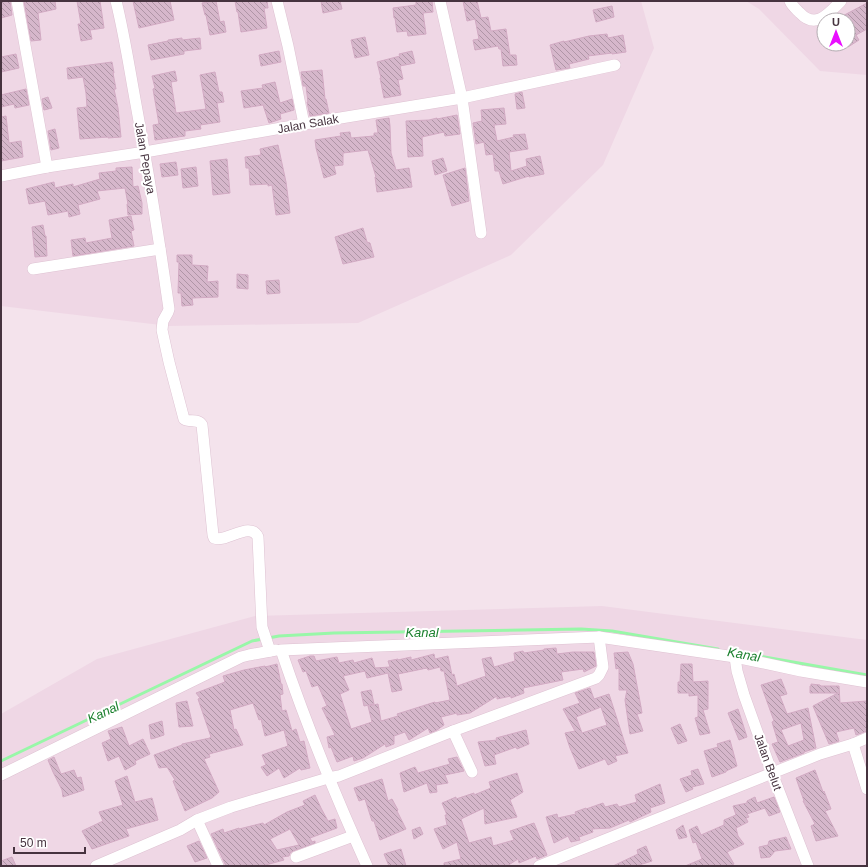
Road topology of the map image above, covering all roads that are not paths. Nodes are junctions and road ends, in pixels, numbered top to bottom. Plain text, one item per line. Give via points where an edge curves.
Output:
1 (17, 1) edge
2 (116, 1) edge
3 (277, 1) edge
4 (440, 1) edge
5 (790, 1) edge
6 (841, 1) edge
7 (615, 65) dead end
8 (462, 98) junction
9 (304, 124) junction
10 (145, 152) junction
11 (46, 167) junction
12 (1, 176) edge
13 (481, 233) dead end
14 (160, 249) junction
15 (34, 269) dead end
16 (599, 637) junction
17 (273, 649) junction
18 (735, 656) junction
19 (867, 682) edge
20 (453, 731) junction
21 (867, 738) edge
22 (853, 744) junction
23 (472, 772) dead end
24 (772, 773) junction
25 (1, 775) edge
26 (328, 778) junction
27 (867, 789) edge
28 (197, 820) junction
29 (353, 836) junction
30 (296, 857) dead end
31 (96, 866) edge
32 (218, 866) edge
33 (367, 866) edge
34 (539, 866) edge
35 (808, 866) edge

1 - 11 street
2 - 10 street, Jalan Pepaya
3 - 9 street
4 - 8 street
5 - 6 street via 808,20 815,21
7 - 8 street, Jalan Salak
8 - 9 street, Jalan Salak
8 - 13 street
9 - 10 street, Jalan Salak
10 - 11 street, Jalan Salak
10 - 14 street, Jalan Pepaya
11 - 12 street, Jalan Salak
14 - 15 street
14 - 17 street, Jalan Pepaya via 169,309 162,330 182,416 185,420 198,421 202,425 213,536 219,539 246,530 256,533 262,627
16 - 17 street
16 - 18 street
16 - 20 street via 603,667 596,678
17 - 25 street via 241,658
17 - 26 street via 294,690
18 - 19 street
18 - 24 street, Jalan Belut via 736,671
20 - 23 street
20 - 26 street
21 - 22 street
22 - 24 street
22 - 27 street
24 - 34 street
24 - 35 street, Jalan Belut
26 - 28 street
26 - 29 street
28 - 31 street via 180,830
28 - 32 street
29 - 30 street
29 - 33 street

